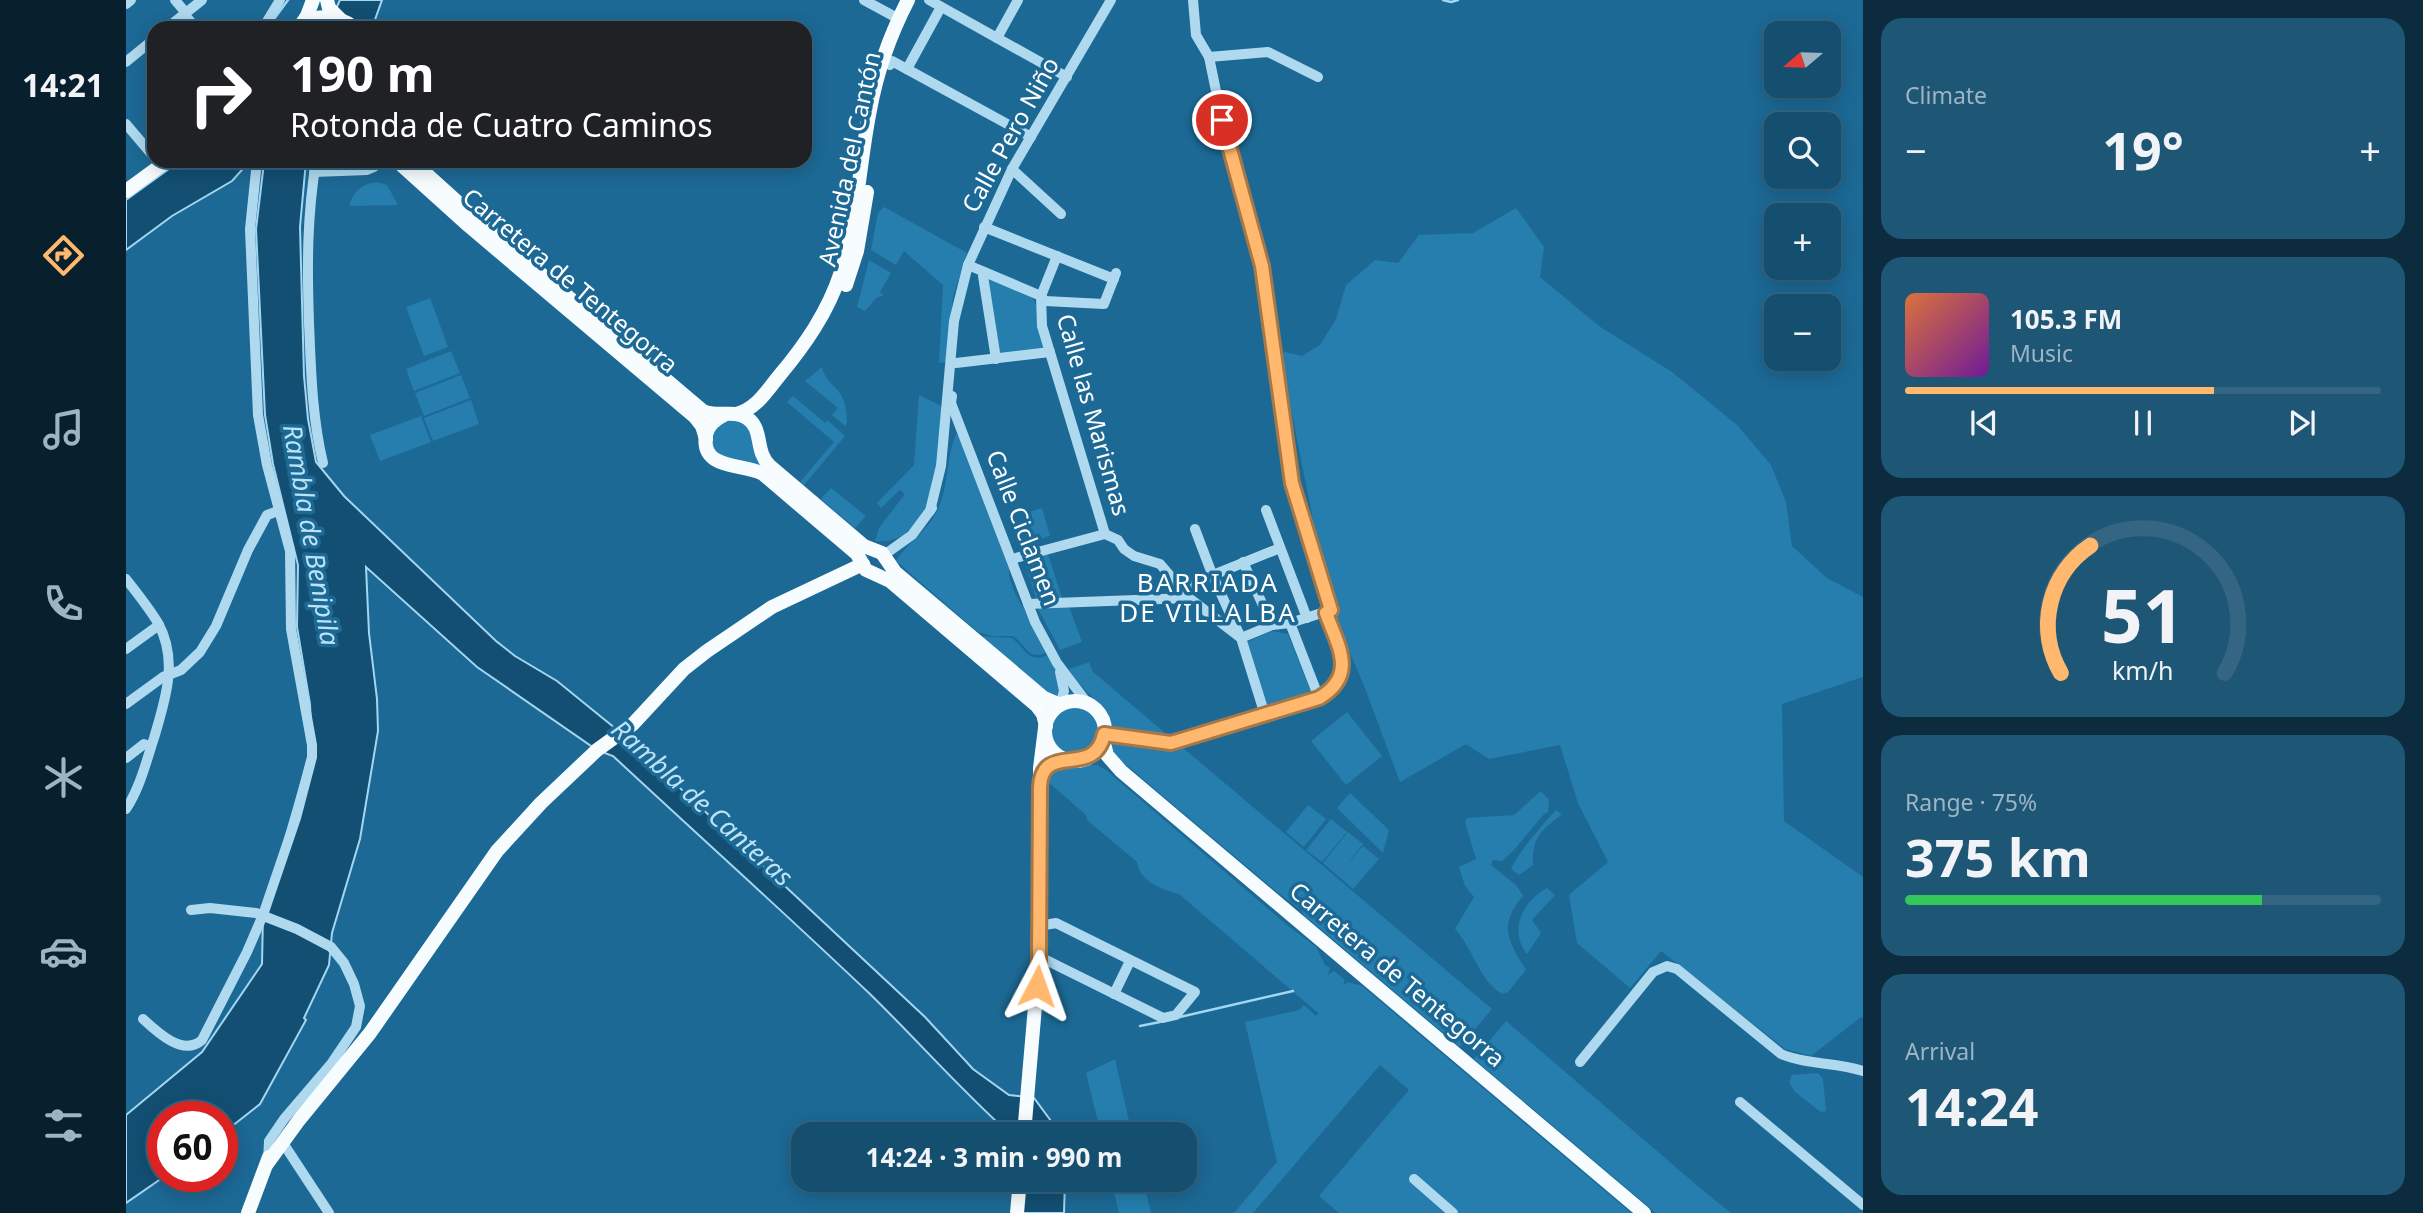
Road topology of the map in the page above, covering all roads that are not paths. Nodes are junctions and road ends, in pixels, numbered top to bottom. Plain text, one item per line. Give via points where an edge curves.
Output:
1 (131, 0) edge
2 (175, 0) edge
3 (202, 0) edge
4 (280, 0) edge
5 (313, 0) edge
6 (327, 0) edge
7 (864, 0) edge
8 (908, 0) edge
9 (919, 0) edge
10 (929, 0) edge
11 (1018, 0) edge
12 (1193, 0) edge
13 (1109, 1) edge
14 (126, 4) edge
15 (941, 7) junction
16 (185, 14) junction
17 (336, 17) junction
18 (899, 19) junction
19 (176, 21) edge
20 (190, 21) edge
21 (267, 21) edge
22 (303, 21) edge
23 (308, 21) edge
24 (343, 21) edge
25 (997, 37) junction
26 (147, 45) edge
27 (1209, 57) junction
28 (126, 62) edge
29 (891, 63) junction
30 (908, 69) junction
31 (1067, 77) junction
32 (1318, 77) dead end
33 (126, 124) edge
34 (1031, 137) junction
35 (147, 146) edge
36 (147, 168) edge
37 (256, 168) edge
38 (315, 168) edge
39 (332, 168) edge
40 (372, 168) edge
41 (405, 168) edge
42 (419, 168) edge
43 (1012, 169) junction
44 (126, 191) edge
45 (1061, 214) dead end
46 (984, 227) junction
47 (1057, 256) junction
48 (968, 265) junction
49 (984, 272) junction
50 (1041, 296) junction
51 (1049, 352) junction
52 (996, 359) junction
53 (953, 361) junction
54 (954, 407) junction
55 (730, 414) junction
56 (964, 432) junction
57 (951, 435) junction
58 (757, 436) junction
59 (706, 441) junction
60 (323, 463) dead end
61 (734, 466) junction
62 (1266, 510) dead end
63 (278, 511) junction
64 (930, 512) junction
65 (1195, 529) dead end
66 (1105, 534) junction
67 (1280, 548) junction
68 (880, 555) junction
69 (1012, 559) junction
70 (1243, 562) junction
71 (868, 569) junction
72 (1212, 574) junction
73 (128, 587) edge
74 (1179, 589) junction
75 (1189, 598) junction
76 (1151, 599) junction
77 (1028, 604) junction
78 (1329, 612) junction
79 (1307, 618) junction
80 (1290, 623) junction
81 (159, 625) junction
82 (1272, 625) junction
83 (1241, 638) junction
84 (126, 649) edge
85 (1057, 663) junction
86 (170, 675) junction
87 (1319, 698) junction
88 (126, 704) edge
89 (1088, 704) junction
90 (1060, 705) junction
91 (1265, 715) junction
92 (1045, 727) junction
93 (1104, 737) junction
94 (151, 747) junction
95 (126, 758) edge
96 (1065, 759) junction
97 (1086, 759) junction
98 (1121, 772) junction
99 (1040, 787) junction
100 (126, 809) edge
101 (191, 910) dead end
102 (263, 915) junction
103 (1039, 926) junction
104 (1039, 960) junction
105 (1130, 961) junction
106 (1114, 994) junction
107 (143, 1019) dead end
108 (364, 1034) junction
109 (1580, 1062) dead end
110 (1863, 1071) edge
111 (1740, 1102) dead end
112 (1025, 1122) edge
113 (274, 1155) junction
114 (1414, 1179) dead end
115 (1018, 1192) edge
116 (1863, 1205) edge
117 (1015, 1212) edge
118 (248, 1213) edge
119 (329, 1213) edge
120 (1453, 1213) edge
121 (1644, 1213) edge

1 - 14 street
2 - 16 street
3 - 16 street
4 - 21 street
5 - 22 main road
6 - 17 main road
7 - 18 street
8 - 18 main road, Avenida del Cantón
9 - 29 main road, Avenida del Cantón
10 - 15 street
11 - 25 street
12 - 27 street via 1196,34
13 - 31 street, Calle Pero Niño
15 - 25 street
15 - 30 street
16 - 19 street
16 - 20 street
17 - 23 main road
17 - 24 main road
18 - 55 main road, Avenida del Cantón via 875,85 851,233 834,290 816,326 754,407
25 - 31 street
26 - 28 street
27 - 32 street via 1268,52
27 - 78 street via 1262,266 1294,492
29 - 30 street
29 - 58 main road, Avenida del Cantón via 878,112 862,231 849,278 824,331 759,415
30 - 34 street
31 - 34 street, Calle Pero Niño
33 - 35 street
34 - 43 street, Calle Pero Niño
36 - 44 main road
37 - 63 street via 250,229 257,399
38 - 60 street via 307,232 311,386
39 - 40 street
41 - 59 main road, Carretera de Tentegorra via 697,418
42 - 55 main road, Carretera de Tentegorra via 703,411
43 - 45 street
43 - 46 street, Calle Pero Niño
46 - 47 street
46 - 48 street, Calle Pero Niño
47 - 50 street
47 - 50 street via 1115,276 1104,304 1045,301
48 - 49 street
48 - 53 street, Calle Pero Niño
49 - 50 street
49 - 52 street
50 - 51 street, Calle las Marismas
51 - 52 street
51 - 66 street, Calle las Marismas
52 - 53 street
53 - 54 street
53 - 64 street, Calle Pero Niño via 941,466
54 - 56 street, Calle Ciclamen
54 - 57 street, Calle Pero Niño
55 - 58 main road via 747,418
55 - 59 main road via 711,424
56 - 57 street
56 - 69 street, Calle Ciclamen
57 - 64 street, Calle Pero Niño via 943,485
58 - 61 main road via 751,458
58 - 68 main road via 761,455 770,467
59 - 61 main road via 715,460
61 - 71 main road via 764,474 857,554
62 - 67 street
63 - 86 street via 268,515 257,533 204,647 187,666
63 - 102 street via 290,551 291,629 312,757
64 - 68 street, Calle Pero Niño via 912,535
65 - 72 street
66 - 69 street
66 - 74 street, Calle las Marismas via 1134,556 1160,564
67 - 70 street
67 - 79 street
68 - 71 main road via 864,556
68 - 71 main road via 883,570
68 - 90 main road via 1044,698
69 - 77 street, Calle Ciclamen
70 - 72 street
70 - 82 street
71 - 92 main road via 890,581 1037,706 1044,714
71 - 108 main road via 772,607 684,669 517,828
72 - 74 street
72 - 83 street
73 - 81 street
74 - 75 street, Calle las Marismas
74 - 76 street
75 - 76 street
75 - 83 street, Calle las Marismas
76 - 77 street
77 - 85 street, Calle Ciclamen
78 - 79 street
78 - 87 street via 1344,660 1340,678
79 - 80 street
80 - 82 street
80 - 87 street
81 - 84 street
81 - 86 street
82 - 83 street
83 - 91 street
85 - 89 street, Calle Ciclamen
85 - 90 street, Calle Ciclamen via 1064,686
86 - 88 street
86 - 94 street
87 - 91 street
89 - 90 main road via 1073,701
89 - 93 main road via 1101,717
90 - 92 main road
91 - 93 street via 1171,743
92 - 96 main road via 1050,747
92 - 99 main road
93 - 97 main road
93 - 98 main road, Carretera de Tentegorra via 1107,755
94 - 95 street via 144,744
94 - 100 street
96 - 97 main road
96 - 99 main road via 1046,768
97 - 98 main road, Carretera de Tentegorra via 1103,760
98 - 121 main road, Carretera de Tentegorra
99 - 103 main road
101 - 102 street via 224,908
102 - 107 street via 198,1044 188,1047 173,1042
102 - 108 street via 331,947 354,984
103 - 104 main road
103 - 105 street via 1056,923
104 - 106 street
104 - 112 main road
105 - 106 street
105 - 106 street via 1195,992 1176,1015 1163,1018
108 - 113 street via 355,1062
108 - 113 main road via 278,1136
109 - 110 street via 1653,972 1667,966 1677,969 1781,1054
111 - 116 street
113 - 118 main road
113 - 119 street
114 - 120 street
115 - 117 main road

